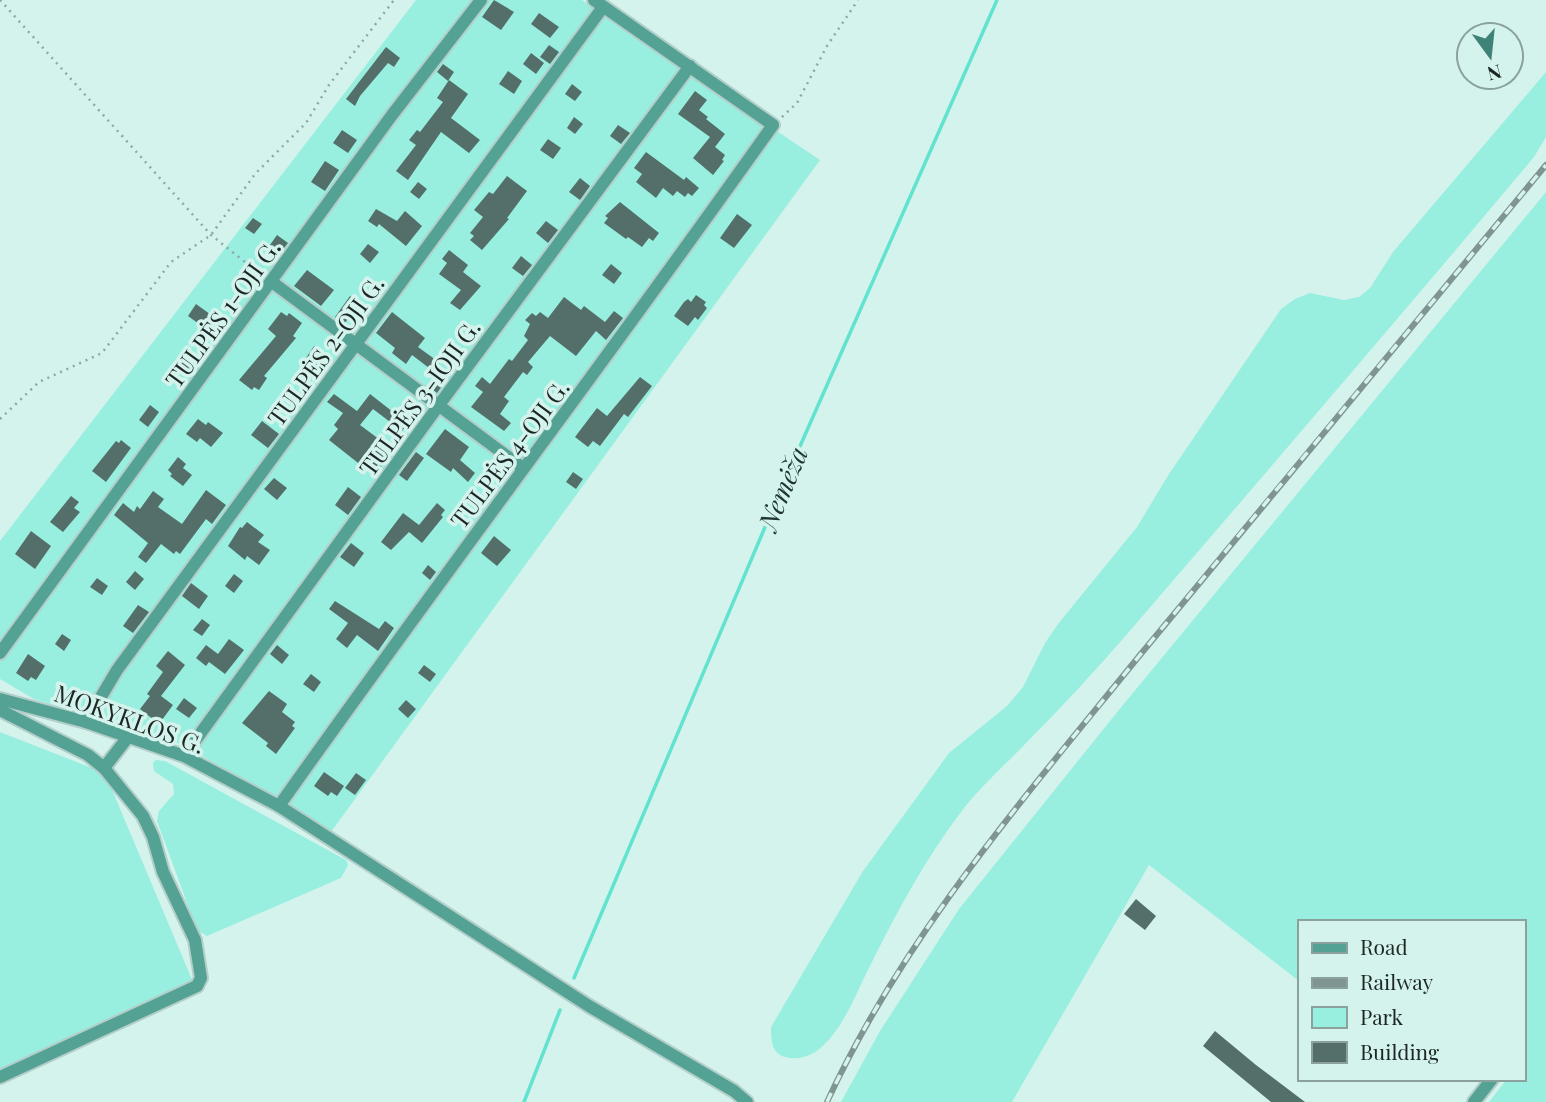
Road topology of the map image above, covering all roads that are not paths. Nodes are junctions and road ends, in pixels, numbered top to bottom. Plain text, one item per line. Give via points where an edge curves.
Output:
1 (481, 0) edge
2 (599, 3) edge
3 (690, 66) junction
4 (272, 282) junction
5 (355, 344) junction
6 (439, 405) junction
7 (523, 468) junction
8 (0, 653) edge
9 (0, 699) edge
10 (0, 710) edge
11 (86, 722) junction
12 (128, 737) junction
13 (184, 756) junction
14 (104, 768) junction
15 (279, 806) junction
16 (0, 1077) edge
17 (1490, 1081) edge
18 (747, 1102) edge
19 (1474, 1102) edge

1 - 4 street, TULPĖS 1-OJI G.
2 - 3 street
2 - 5 street, TULPĖS 2-OJI G.
3 - 6 street, TULPĖS 3-IOJI G.
3 - 7 street, TULPĖS 4-OJI G. via 773,125
4 - 5 street
4 - 8 street, TULPĖS 1-OJI G.
5 - 6 street
5 - 11 street, TULPĖS 2-OJI G. via 117,670
6 - 7 street
6 - 13 street, TULPĖS 3-IOJI G.
7 - 15 street, TULPĖS 4-OJI G.
9 - 11 street, MOKYKLOS G.
10 - 14 street via 88,755
11 - 12 street, MOKYKLOS G.
12 - 13 street, MOKYKLOS G.
12 - 14 street
13 - 15 street, MOKYKLOS G.
14 - 16 street via 143,816 153,837 163,872 195,940 201,978 197,986
15 - 18 street, MOKYKLOS G.
17 - 19 street

